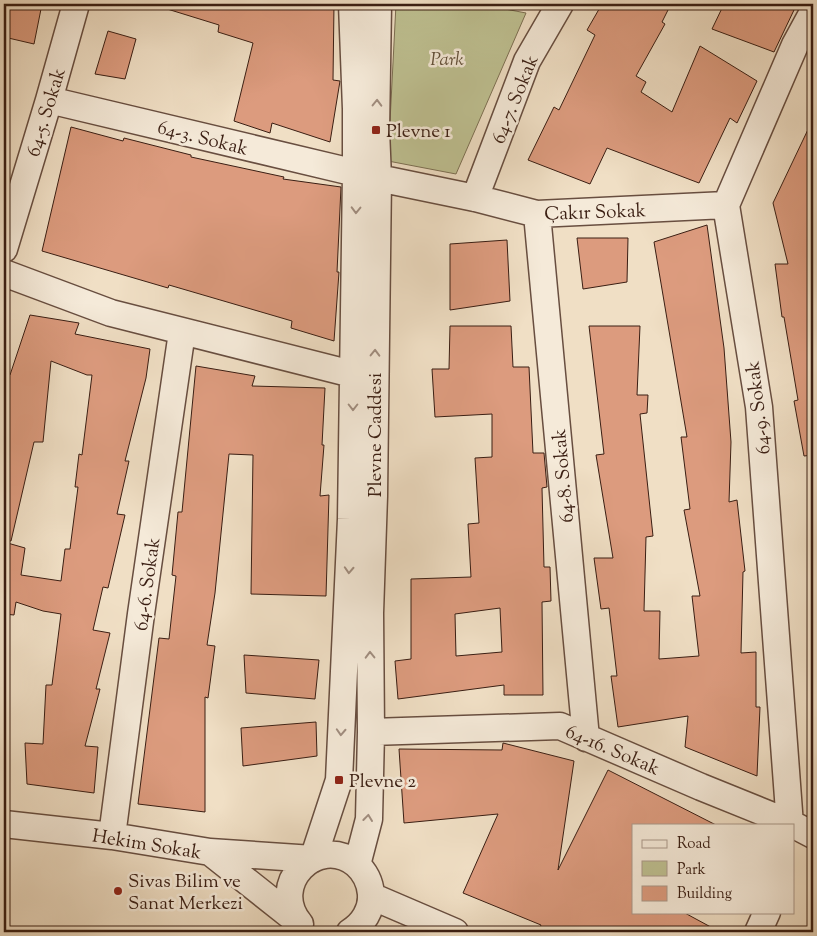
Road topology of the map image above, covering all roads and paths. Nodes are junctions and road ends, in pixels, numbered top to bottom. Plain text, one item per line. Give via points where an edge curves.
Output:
1 (76, 4) edge
2 (352, 4) edge
3 (378, 4) edge
4 (560, 4) edge
5 (813, 12) edge
6 (804, 51) edge
7 (49, 100) junction
8 (367, 176) junction
9 (474, 198) junction
10 (726, 206) junction
11 (537, 214) junction
12 (4, 249) edge
13 (4, 273) edge
14 (182, 332) junction
15 (352, 374) junction
16 (371, 732) junction
17 (586, 738) junction
18 (4, 824) edge
19 (790, 824) edge
20 (794, 826) edge
21 (813, 835) edge
22 (112, 836) junction
23 (210, 852) junction
24 (313, 858) junction
25 (357, 865) junction
26 (371, 896) junction
27 (766, 914) edge
28 (304, 929) edge
29 (354, 931) edge
30 (455, 932) edge
31 (758, 932) edge

1 - 7 street, 64-5. Sokak
2 - 8 street, Plevne Caddesi via 356,109
8 -> 3 street, Plevne Caddesi via 376,130
4 - 9 street, 64-7. Sokak via 527,61
5 - 6 street
6 - 10 street
7 - 8 street, 64-3. Sokak
7 - 12 street, 64-5. Sokak
8 - 9 street, Çakır Sokak
8 -> 15 street, Plevne Caddesi
16 -> 8 street, Plevne Caddesi via 370,613 374,496
9 - 11 street, Çakır Sokak
10 - 11 street, Çakır Sokak
10 - 19 street, 64-9. Sokak via 759,406
11 - 17 street, 64-8. Sokak
13 - 14 street via 111,313
14 - 15 street
14 - 22 street, 64-6. Sokak
15 -> 24 street, Plevne Caddesi via 351,519 339,780
16 - 17 street, 64-16. Sokak via 560,726
25 -> 16 street, Plevne Caddesi via 369,819
17 - 19 street, 64-16. Sokak
18 - 22 street, Hekim Sokak
20 - 21 street, 64-16. Sokak
22 - 23 street, Hekim Sokak
23 - 24 street
23 - 28 street, Hekim Sokak
24 - 25 street via 332,855
24 - 28 street via 297,871 291,882 289,898 292,912
25 - 26 street via 367,877
26 - 29 street via 367,915
26 - 30 street
27 - 31 street

